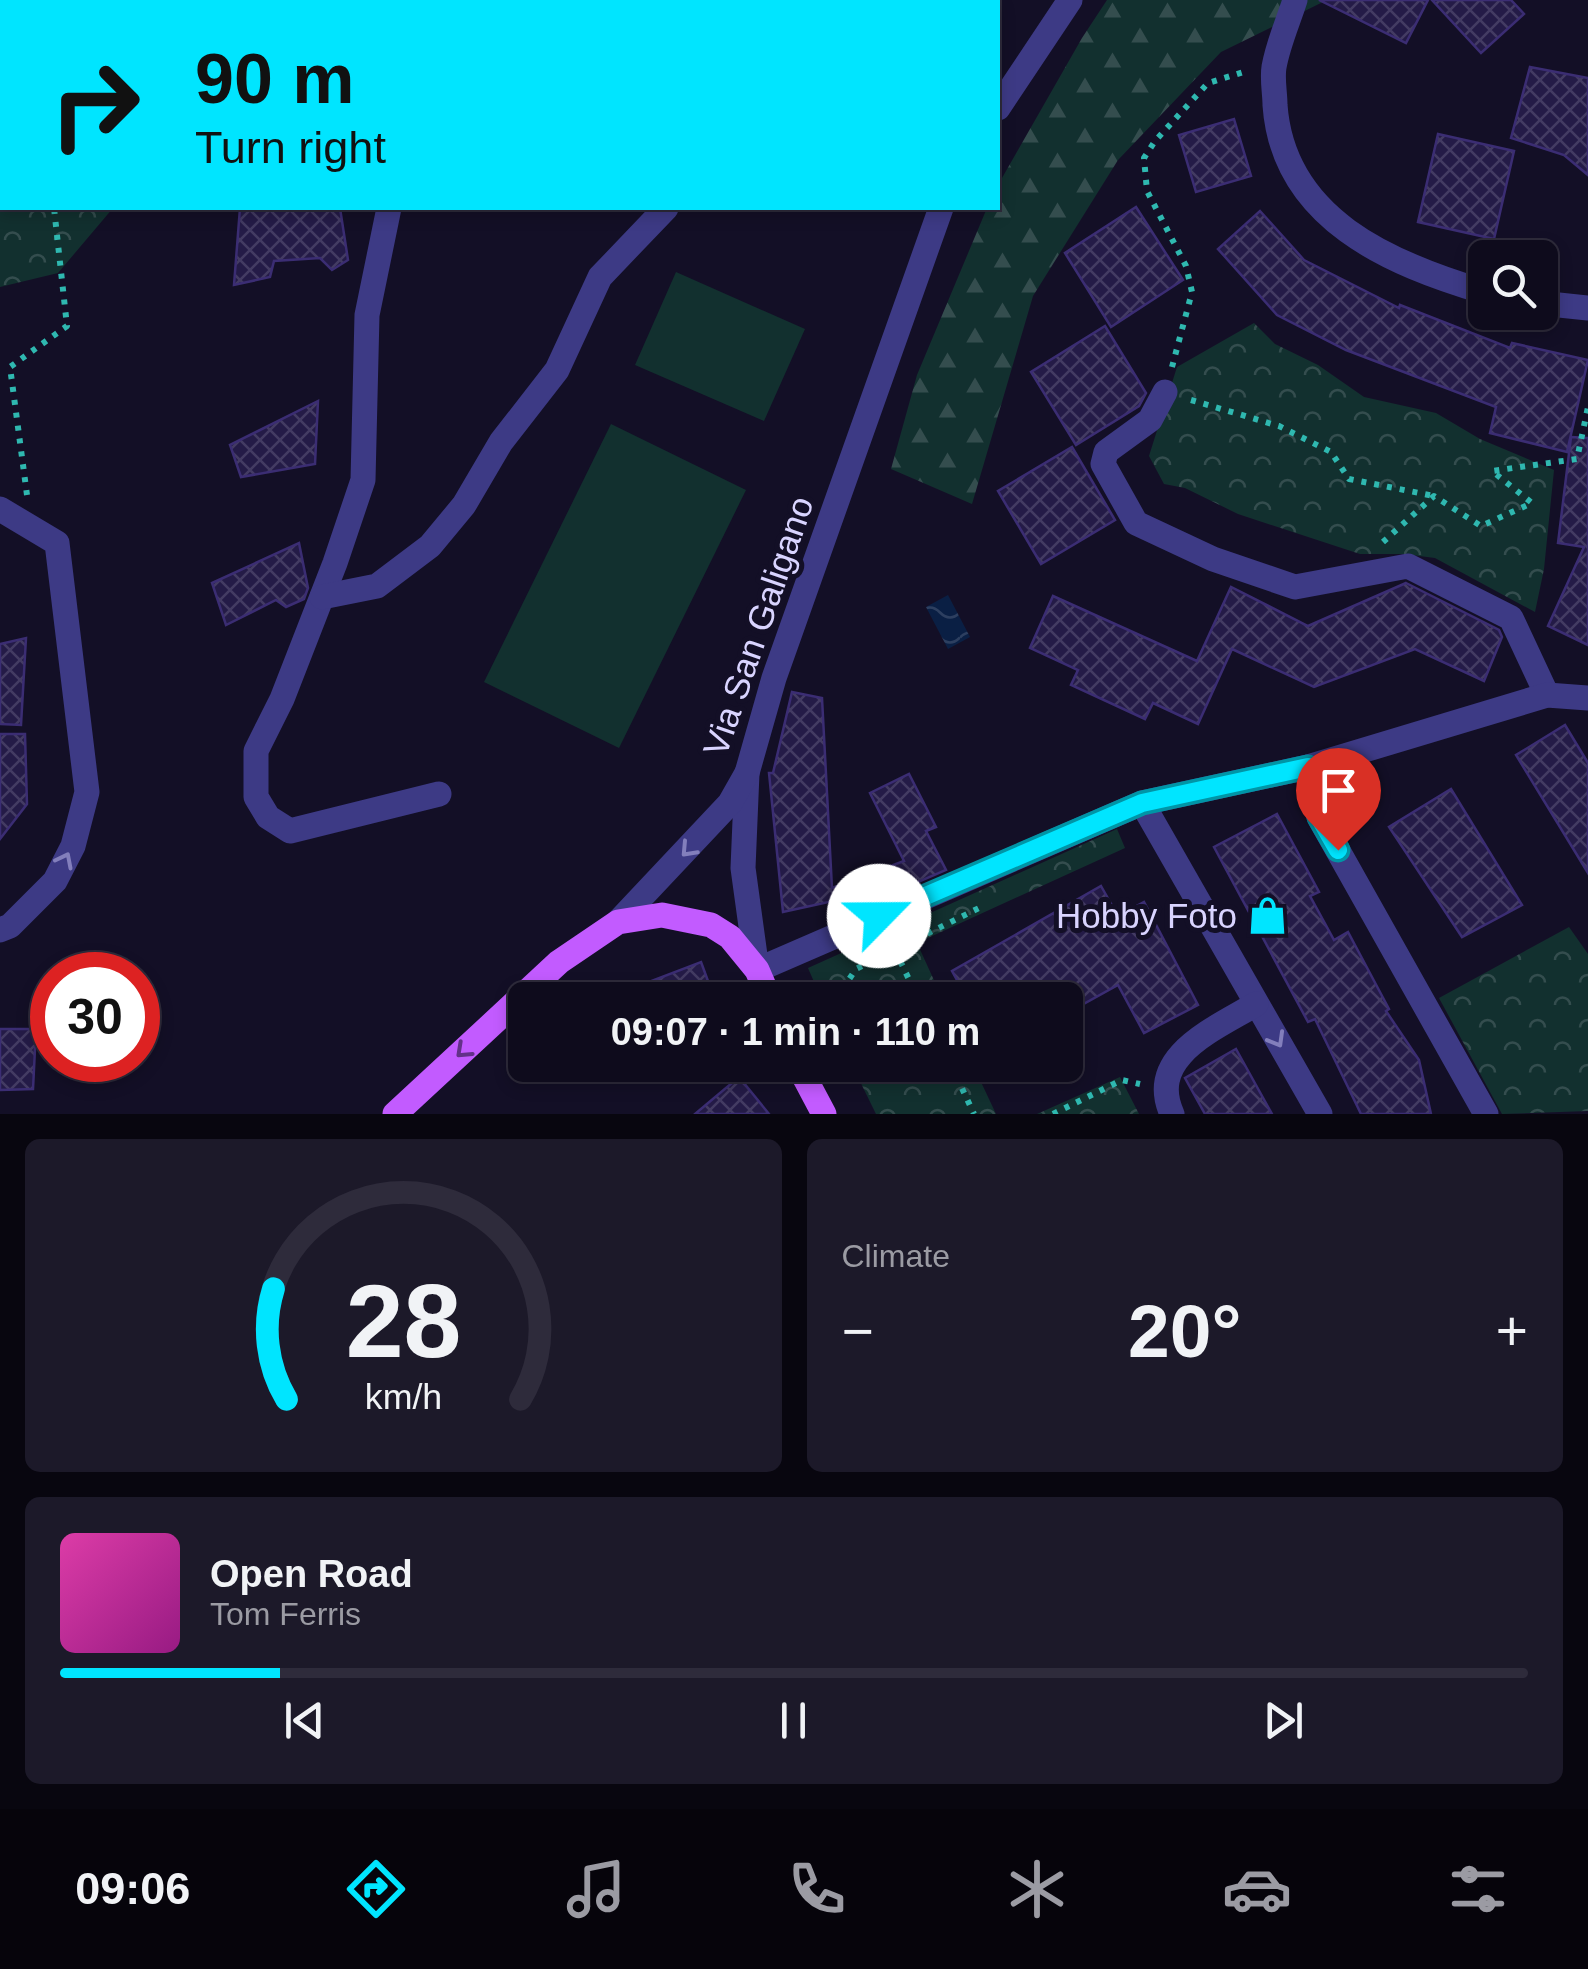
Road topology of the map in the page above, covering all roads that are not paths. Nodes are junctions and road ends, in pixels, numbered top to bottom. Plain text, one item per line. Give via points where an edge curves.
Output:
1 (1070, 0) edge
2 (1294, 0) edge
3 (1000, 105) edge
4 (389, 210) edge
5 (664, 210) edge
6 (941, 210) edge
7 (1468, 287) edge
8 (1558, 305) edge
9 (1588, 308) edge
10 (1165, 392) road end
11 (0, 509) edge
12 (322, 597) junction
13 (1547, 695) junction
14 (1588, 698) edge
15 (1308, 767) junction
16 (748, 773) junction
17 (438, 794) dead end
18 (1142, 803) junction
19 (618, 922) junction
20 (0, 930) edge
21 (757, 970) junction
22 (762, 982) edge
23 (1256, 1004) junction
24 (807, 1082) edge
25 (1169, 1102) edge
26 (395, 1114) edge
27 (824, 1114) edge
28 (1320, 1114) edge
29 (1486, 1114) edge

1 - 3 street
2 - 7 street via 1273,69 1278,135 1297,182 1336,224 1413,269
4 - 12 street via 367,316 363,480
5 - 12 street via 600,277 557,370 430,546 377,586
6 - 16 street, Via San Galigano via 774,678
8 - 9 street
10 - 13 street via 1150,420 1106,452 1103,464 1136,523 1295,588 1408,566 1511,618
20 -> 11 street via 55,880 73,846 87,792 57,543
12 - 17 street via 256,751 256,797 268,817 290,831
13 - 14 street
13 - 15 street
15 - 18 street
15 - 29 street via 1319,817
16 -> 19 street, Via San Galigano via 730,803
16 - 21 street via 743,868
18 - 21 street
18 - 23 street
19 - 21 main road via 662,916 711,925
19 -> 26 main road, Via San Galigano via 559,962
21 - 22 main road
23 - 25 street via 1182,1050
23 -> 28 street
24 - 27 main road

